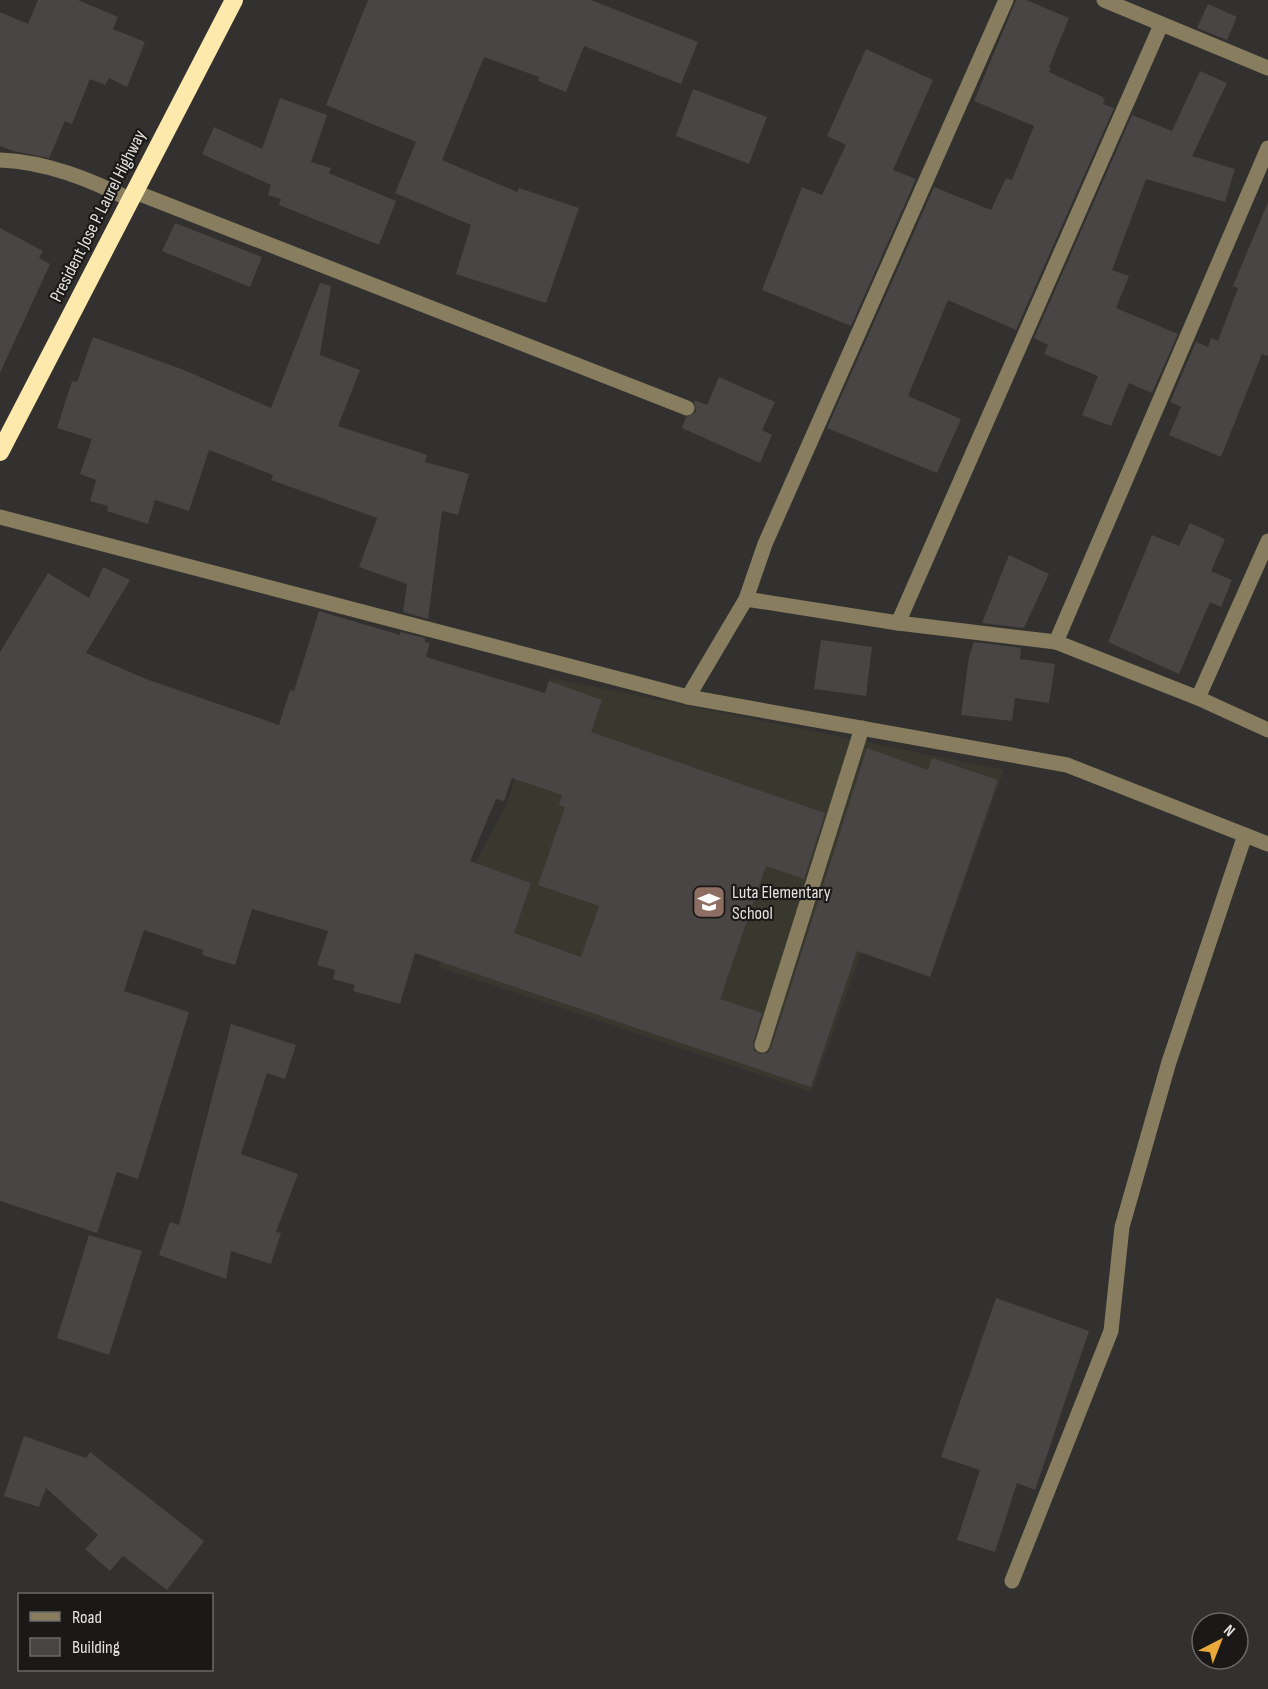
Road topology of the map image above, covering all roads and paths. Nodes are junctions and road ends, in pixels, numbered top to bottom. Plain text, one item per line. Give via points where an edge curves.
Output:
1 (234, 0) edge
2 (1006, 0) edge
3 (1104, 0) edge
4 (1161, 25) junction
5 (1268, 68) edge
6 (1268, 148) edge
7 (0, 160) edge
8 (133, 196) junction
9 (687, 408) dead end
10 (0, 452) edge
11 (0, 518) edge
12 (1268, 542) edge
13 (746, 599) junction
14 (898, 623) junction
15 (1056, 642) junction
16 (687, 697) junction
17 (1198, 699) junction
18 (862, 728) junction
19 (1268, 730) edge
20 (1245, 835) junction
21 (1268, 844) edge
22 (762, 1045) dead end
23 (1012, 1581) dead end

1 - 8 highway, President Jose P. Laurel Highway
2 - 13 street via 765,544
3 - 4 street
4 - 5 street
4 - 14 street
6 - 15 street
7 - 8 street via 71,173
8 - 9 street
8 - 10 highway, President Jose P. Laurel Highway
11 - 16 street
12 - 17 street
13 - 14 street
13 - 16 street
14 - 15 street
15 - 17 street
16 - 18 street
17 - 19 street
18 - 20 street via 1067,765
18 - 22 street
20 - 21 street
20 - 23 street via 1169,1062 1122,1227 1112,1331

